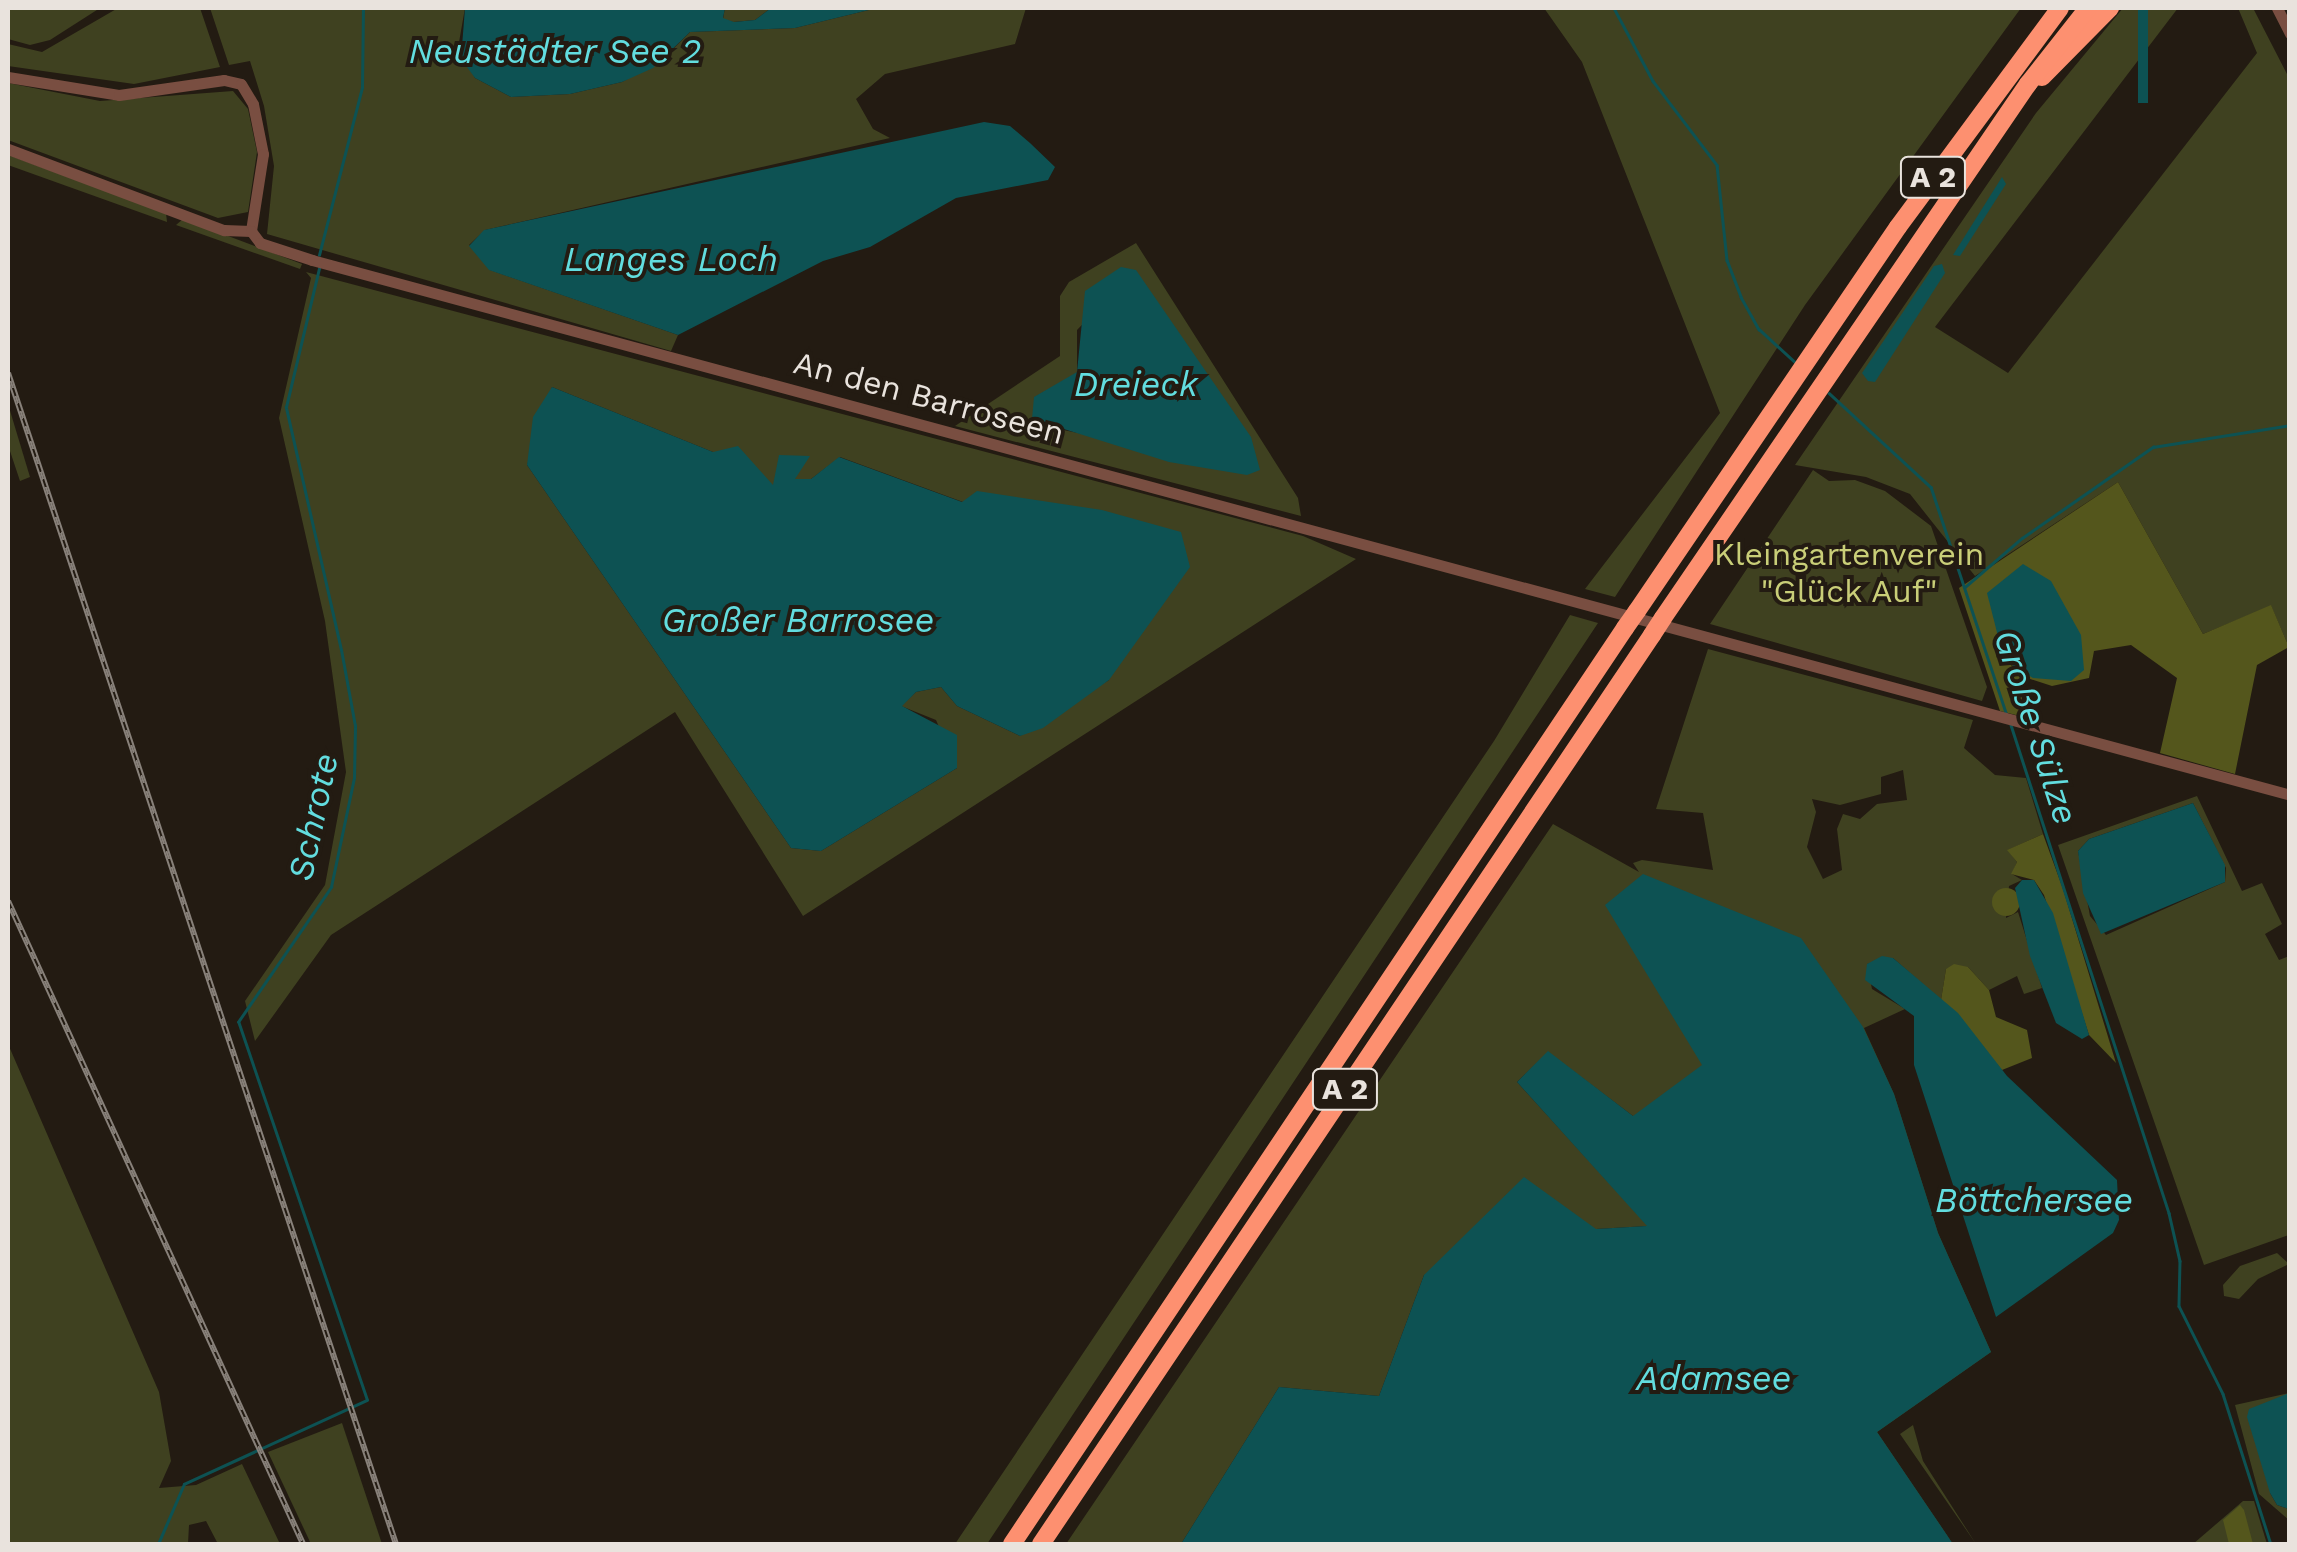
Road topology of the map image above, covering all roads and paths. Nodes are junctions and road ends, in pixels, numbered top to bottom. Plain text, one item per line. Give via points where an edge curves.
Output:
1 (2060, 8) edge
2 (2088, 8) edge
3 (2110, 8) edge
4 (2277, 8) edge
5 (2290, 34) edge
6 (8, 77) edge
7 (2028, 84) junction
8 (8, 149) edge
9 (251, 231) junction
10 (2290, 795) edge
11 (1012, 1544) edge
12 (1040, 1544) edge

1 - 11 highway, A 2, bridge via 1785,393
2 - 7 highway, A 2
3 - 7 highway via 2062,61
4 - 5 street
6 - 9 street via 119,95 224,80 241,84 253,104 263,154
7 - 12 highway, A 2, bridge
8 - 9 street, An den Barroseen via 224,230
9 - 10 street, An den Barroseen via 260,243 331,266

